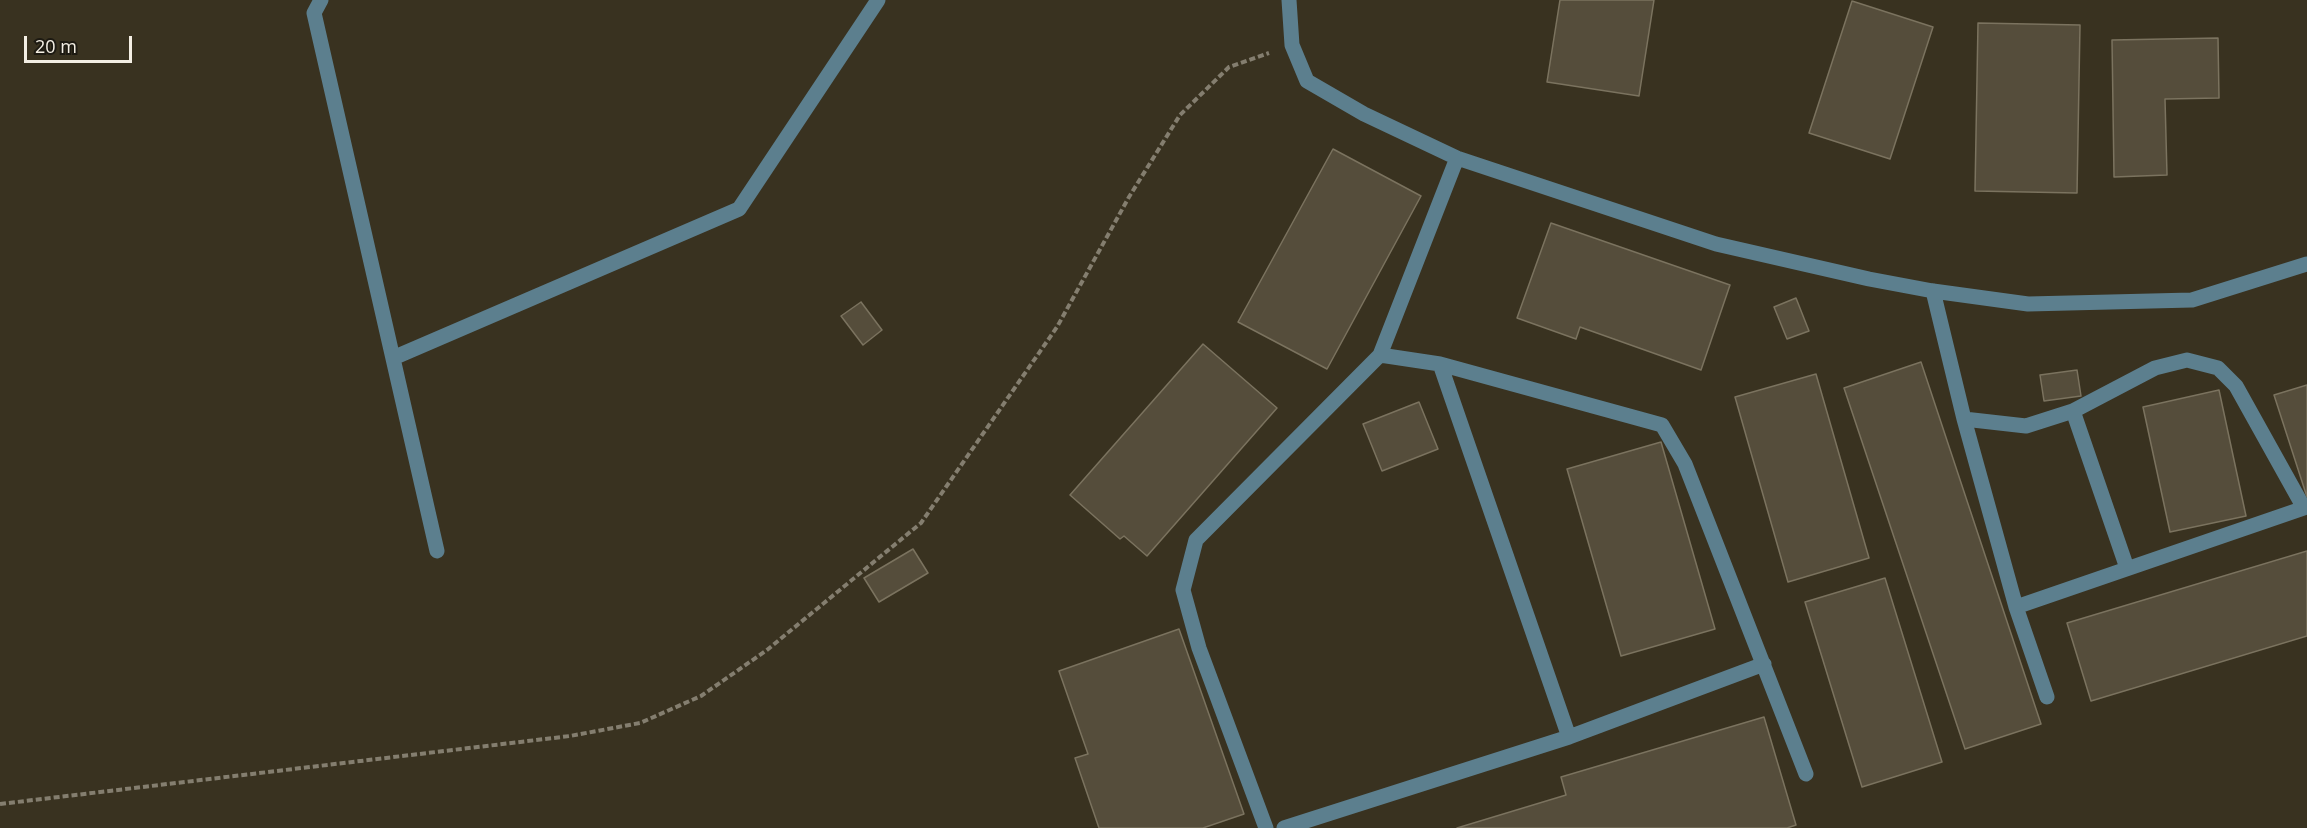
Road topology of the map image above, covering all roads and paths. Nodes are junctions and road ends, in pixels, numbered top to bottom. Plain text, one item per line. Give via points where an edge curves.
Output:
1 (321, 0) edge
2 (878, 0) edge
3 (1289, 0) edge
4 (1292, 45) junction
5 (1457, 158) junction
6 (2307, 264) edge
7 (1933, 291) junction
8 (1380, 355) junction
9 (393, 358) junction
10 (1440, 364) junction
11 (2073, 411) junction
12 (1964, 419) junction
13 (2305, 513) edge
14 (437, 550) dead end
15 (2127, 568) junction
16 (2016, 608) junction
17 (1764, 664) junction
18 (2046, 697) dead end
19 (1569, 737) junction
20 (1806, 774) dead end
21 (0, 804) edge
22 (1266, 828) edge
23 (1284, 828) edge

1 - 9 street via 314,13
2 - 9 street via 739,208
3 - 4 street
4 - 5 street via 1307,81 1364,114
4 - 21 path via 1229,68 1180,115 1057,327 921,523 767,650 701,696 640,723 570,736
5 - 7 street via 1716,244
5 - 8 street
6 - 7 street via 2192,300 2028,304
7 - 12 street
8 - 10 street
8 - 22 street via 1196,540 1183,590 1199,648
9 - 14 street
10 - 17 street via 1662,425 1685,465
10 - 19 street
11 - 12 street via 2026,426
11 - 13 street via 2155,368 2187,360 2218,368 2236,386
11 - 15 street
12 - 16 street
13 - 15 street
15 - 16 street
16 - 18 street
17 - 19 street
17 - 20 street
19 - 23 street

